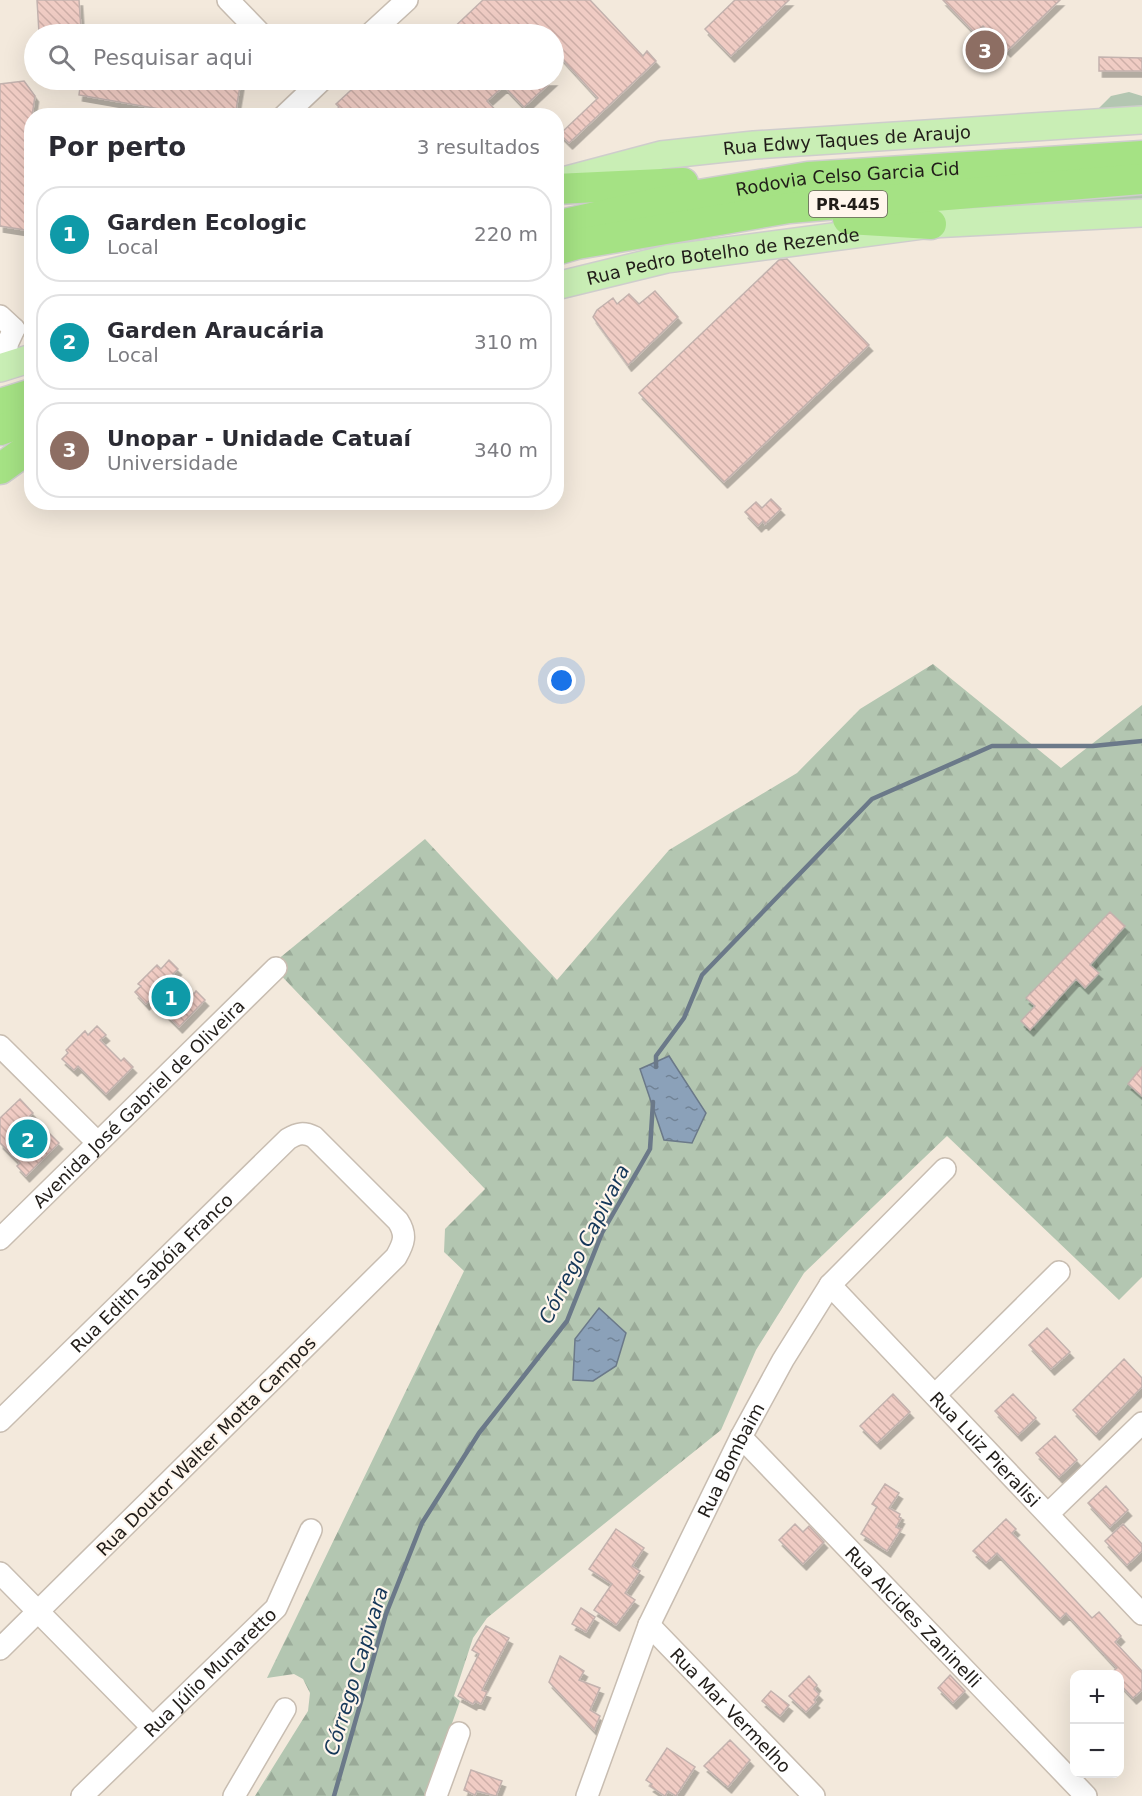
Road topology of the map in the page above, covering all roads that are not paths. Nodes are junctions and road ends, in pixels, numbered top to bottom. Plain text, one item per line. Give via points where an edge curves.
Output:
1 (228, 0) edge
2 (407, 0) edge
3 (251, 24) edge
4 (381, 24) edge
5 (306, 90) edge
6 (291, 108) edge
7 (1142, 120) edge
8 (1142, 156) edge
9 (808, 177) junction
10 (1142, 179) edge
11 (564, 181) edge
12 (564, 189) edge
13 (765, 213) junction
14 (1142, 213) edge
15 (564, 224) edge
16 (931, 224) junction
17 (564, 248) edge
18 (564, 284) edge
19 (15, 325) edge
20 (24, 361) edge
21 (1, 368) edge
22 (24, 396) edge
23 (0, 404) edge
24 (24, 422) edge
25 (0, 430) edge
26 (24, 452) edge
27 (24, 462) edge
28 (0, 470) edge
29 (276, 968) dead end
30 (0, 1046) edge
31 (97, 1142) junction
32 (945, 1169) dead end
33 (405, 1238) joint
34 (0, 1239) edge
35 (1059, 1272) dead end
36 (830, 1285) junction
37 (935, 1395) junction
38 (0, 1422) edge
39 (1142, 1423) edge
40 (741, 1437) junction
41 (1048, 1514) junction
42 (311, 1530) dead end
43 (0, 1573) edge
44 (38, 1611) junction
45 (1142, 1614) edge
46 (649, 1625) junction
47 (0, 1649) edge
48 (285, 1709) dead end
49 (152, 1727) junction
50 (459, 1733) dead end
51 (82, 1796) edge
52 (234, 1796) edge
53 (436, 1796) edge
54 (587, 1796) edge
55 (814, 1796) edge
56 (1086, 1796) edge

1 - 3 street
2 - 4 street
5 - 6 street
7 - 11 main road, Rua Edwy Taques de Araujo via 754,145 661,155
8 - 9 highway, Rodovia Celso Garcia Cid / PR-445
9 - 12 highway
9 - 15 highway, Rodovia Celso Garcia Cid / PR-445 via 681,198
10 - 13 highway, Rodovia Celso Garcia Cid / PR-445
13 - 16 highway
13 - 17 highway, Rodovia Celso Garcia Cid / PR-445
14 - 16 main road, Rua Pedro Botelho de Rezende
16 - 18 main road, Rua Pedro Botelho de Rezende via 667,259
19 - 21 street
20 - 21 main road
22 - 23 highway
24 - 25 highway
26 - 28 highway
27 - 28 main road
29 - 31 street, Avenida José Gabriel de Oliveira
30 - 31 street
31 - 34 street, Avenida José Gabriel de Oliveira
32 - 36 street, Rua Bombaim
33 - 38 street, Rua Edith Sabóia Franco via 398,1221 321,1143 306,1133 297,1133
33 - 44 street, Rua Doutor Walter Motta Campos via 396,1257
35 - 37 street
36 - 37 street, Rua Luiz Pieralisi
36 - 40 street, Rua Bombaim
37 - 41 street, Rua Luiz Pieralisi
39 - 41 street
40 - 46 street, Rua Bombaim
40 - 56 street, Rua Alcides Zaninelli
41 - 45 street, Rua Luiz Pieralisi
42 - 49 street, Rua Júlio Munaretto via 276,1608
43 - 44 street
44 - 47 street, Rua Doutor Walter Motta Campos
44 - 49 street
46 - 54 street, Rua Bombaim
46 - 55 street, Rua Mar Vermelho
48 - 52 street
49 - 51 street, Rua Júlio Munaretto
50 - 53 street

